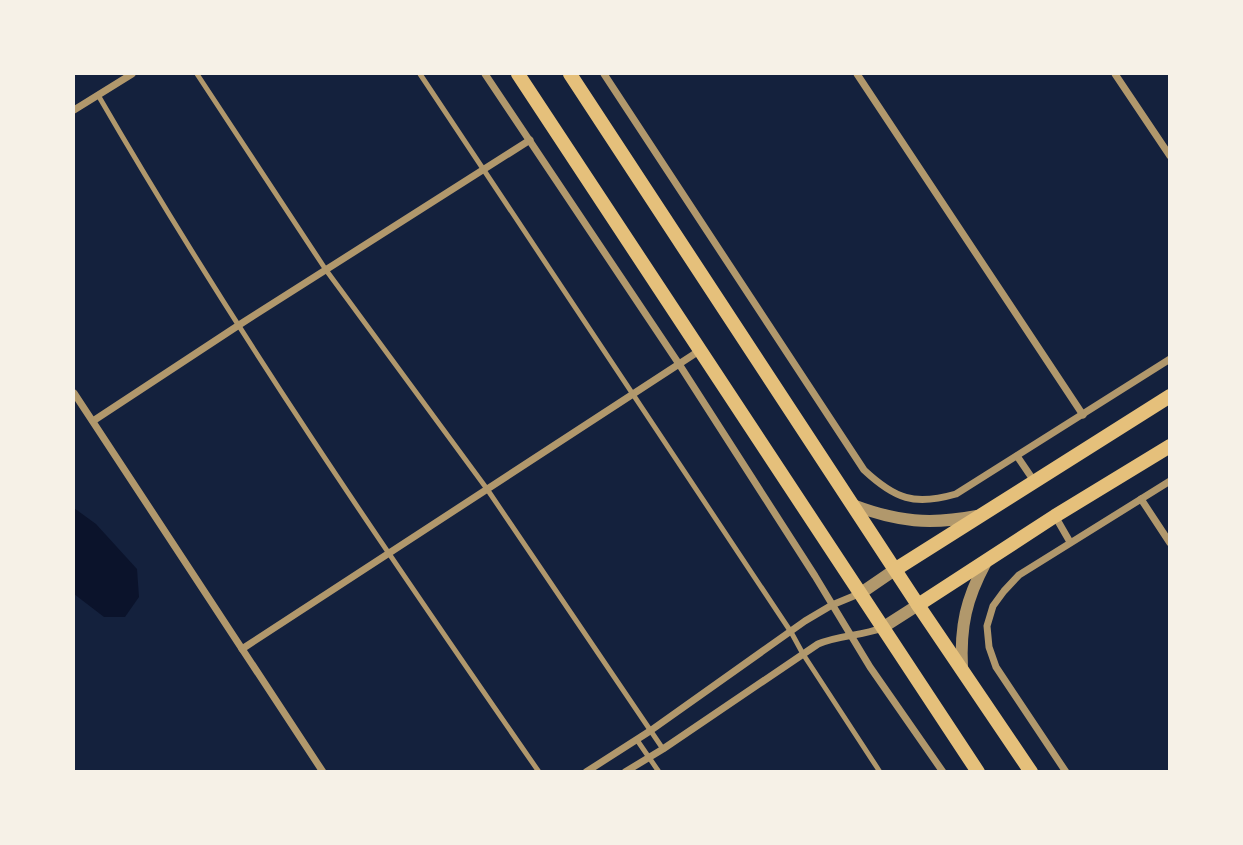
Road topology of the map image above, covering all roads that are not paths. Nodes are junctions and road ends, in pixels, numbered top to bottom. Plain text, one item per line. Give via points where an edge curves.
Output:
1 (132, 74) edge
2 (197, 74) edge
3 (419, 74) edge
4 (485, 74) edge
5 (518, 74) edge
6 (570, 74) edge
7 (604, 74) edge
8 (857, 74) edge
9 (1115, 74) edge
10 (99, 94) junction
11 (74, 110) edge
12 (530, 140) junction
13 (1170, 156) edge
14 (483, 169) junction
15 (326, 270) junction
16 (239, 325) junction
17 (699, 351) junction
18 (1170, 359) edge
19 (679, 364) junction
20 (74, 393) edge
21 (632, 395) junction
22 (1170, 396) edge
23 (1083, 415) junction
24 (93, 421) junction
25 (1170, 446) edge
26 (1017, 456) junction
27 (1034, 481) junction
28 (1170, 481) edge
29 (487, 489) junction
30 (1141, 499) junction
31 (853, 505) junction
32 (977, 516) junction
33 (1055, 516) junction
34 (1070, 542) junction
35 (1170, 543) edge
36 (388, 554) junction
37 (986, 562) junction
38 (895, 569) junction
39 (861, 593) junction
40 (832, 605) junction
41 (918, 605) junction
42 (883, 628) junction
43 (791, 632) junction
44 (851, 636) junction
45 (242, 649) junction
46 (803, 654) junction
47 (962, 668) junction
48 (650, 731) junction
49 (636, 740) junction
50 (663, 749) junction
51 (649, 757) junction
52 (323, 772) edge
53 (539, 772) edge
54 (586, 772) edge
55 (625, 772) edge
56 (659, 772) edge
57 (880, 772) edge
58 (943, 772) edge
59 (978, 772) edge
60 (1031, 772) edge
61 (1066, 772) edge

1 - 10 street
2 - 15 lane
3 - 14 lane
4 - 12 street
5 - 17 main road
6 - 31 main road
7 - 26 street via 864,470 893,494 908,500 936,500 956,494
8 - 23 street
9 - 13 street
10 - 11 street
10 - 16 lane
12 - 14 street
12 - 19 street
14 - 15 street
14 - 21 lane
15 - 16 street
15 - 29 lane
16 - 24 street
16 - 36 lane
17 - 19 street
17 - 39 main road
18 - 23 street
19 - 21 street
19 - 40 street
20 - 24 street
21 - 29 street
21 - 43 lane
22 - 27 main road
23 - 26 street
24 - 45 street
25 - 33 main road
26 - 27 street
27 - 32 main road
28 - 30 street
29 - 36 street
29 - 48 lane
30 - 34 street
30 - 35 street
31 - 32 street via 914,522
31 - 38 main road
32 - 38 main road
33 - 34 street
33 - 37 main road
34 - 61 street via 1019,575 993,606 987,626 996,667
36 - 45 street
36 - 53 lane
37 - 41 main road
37 - 47 street via 964,613
38 - 39 street
38 - 41 main road
39 - 40 street
39 - 42 main road
40 - 43 street
40 - 44 street
41 - 42 street
41 - 47 main road
42 - 44 street
42 - 59 main road
43 - 46 lane
43 - 48 street
44 - 46 street via 830,639
44 - 58 street
45 - 52 street
46 - 50 street
46 - 57 lane
47 - 60 main road
48 - 49 street
48 - 50 lane
49 - 51 lane
49 - 54 street
50 - 51 street
51 - 55 street
51 - 56 lane

